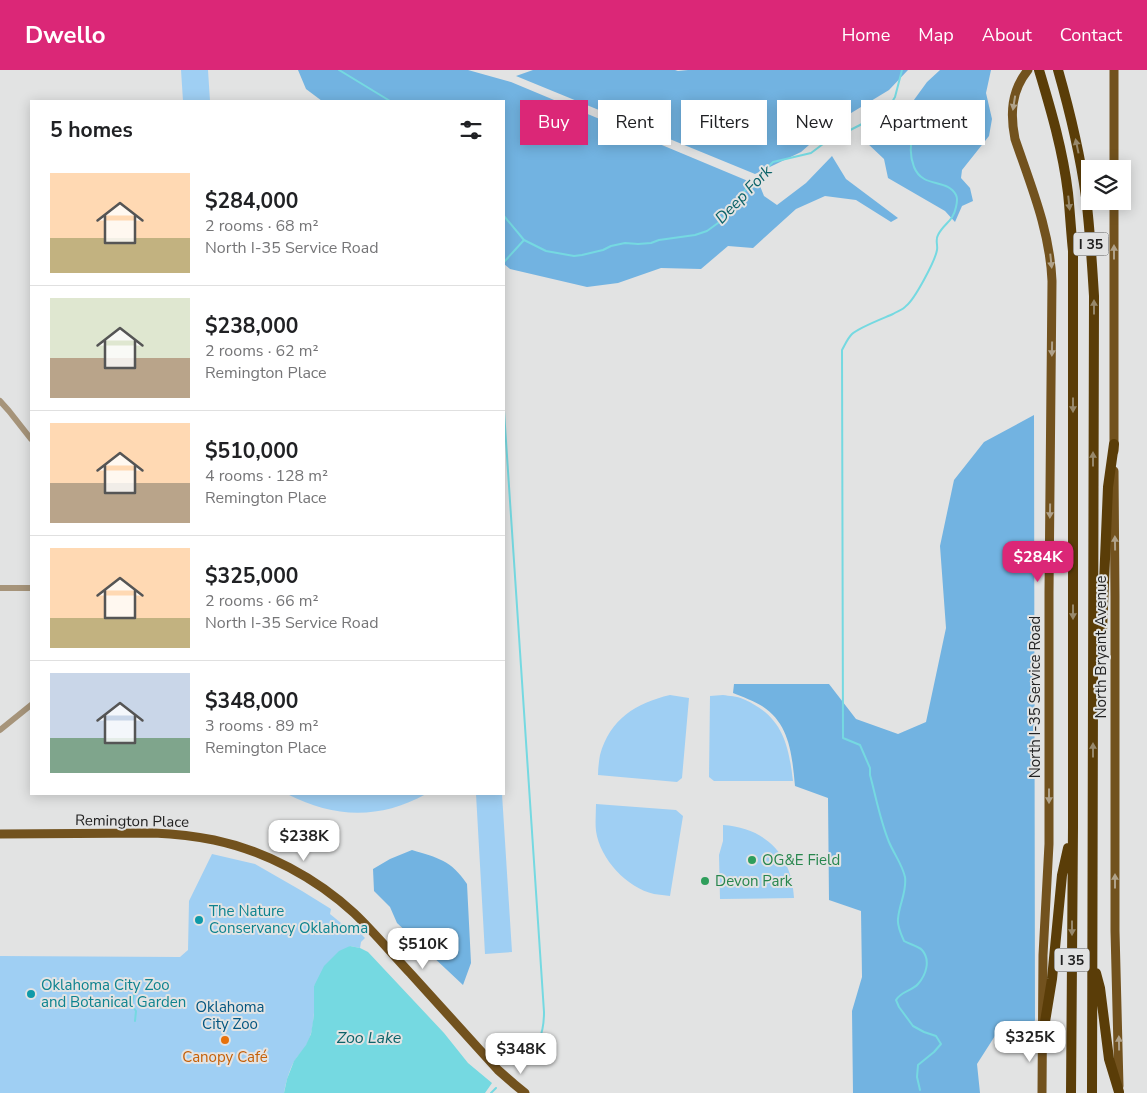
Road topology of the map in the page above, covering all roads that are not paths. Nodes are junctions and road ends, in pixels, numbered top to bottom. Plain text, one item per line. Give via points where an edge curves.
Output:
1 (1028, 70) edge
2 (1039, 70) edge
3 (1058, 70) edge
4 (1113, 70) edge
5 (1114, 160) edge
6 (1114, 210) edge
7 (0, 401) edge
8 (30, 438) edge
9 (1114, 444) junction
10 (0, 588) edge
11 (30, 588) edge
12 (1093, 683) junction
13 (30, 706) edge
14 (0, 730) edge
15 (1073, 827) junction
16 (0, 834) edge
17 (1092, 959) junction
18 (1043, 1034) junction
19 (525, 1093) edge
20 (1042, 1093) edge
21 (1070, 1093) edge
22 (1092, 1093) edge
23 (1119, 1093) edge

1 -> 18 main road, North I-35 Service Road via 1012,105 1013,126 1042,219 1052,281 1049,844
2 -> 15 highway, I 35 via 1064,167 1073,251
12 -> 3 highway, I 35 via 1094,296 1086,196
4 - 5 main road
9 -> 6 main road, North Bryant Avenue
7 - 8 street
9 - 12 highway via 1108,487 1102,631
23 -> 9 main road, North Bryant Avenue via 1115,931
10 - 11 street
17 -> 12 highway, I 35
13 - 14 street
15 - 18 highway via 1062,875
15 -> 21 highway, I 35
16 - 19 main road, Remington Place via 178,834 217,840 272,859 310,880 354,913 498,1070
17 - 22 highway, I 35
17 - 23 highway via 1100,988 1109,1059
18 - 20 main road, North I-35 Service Road

